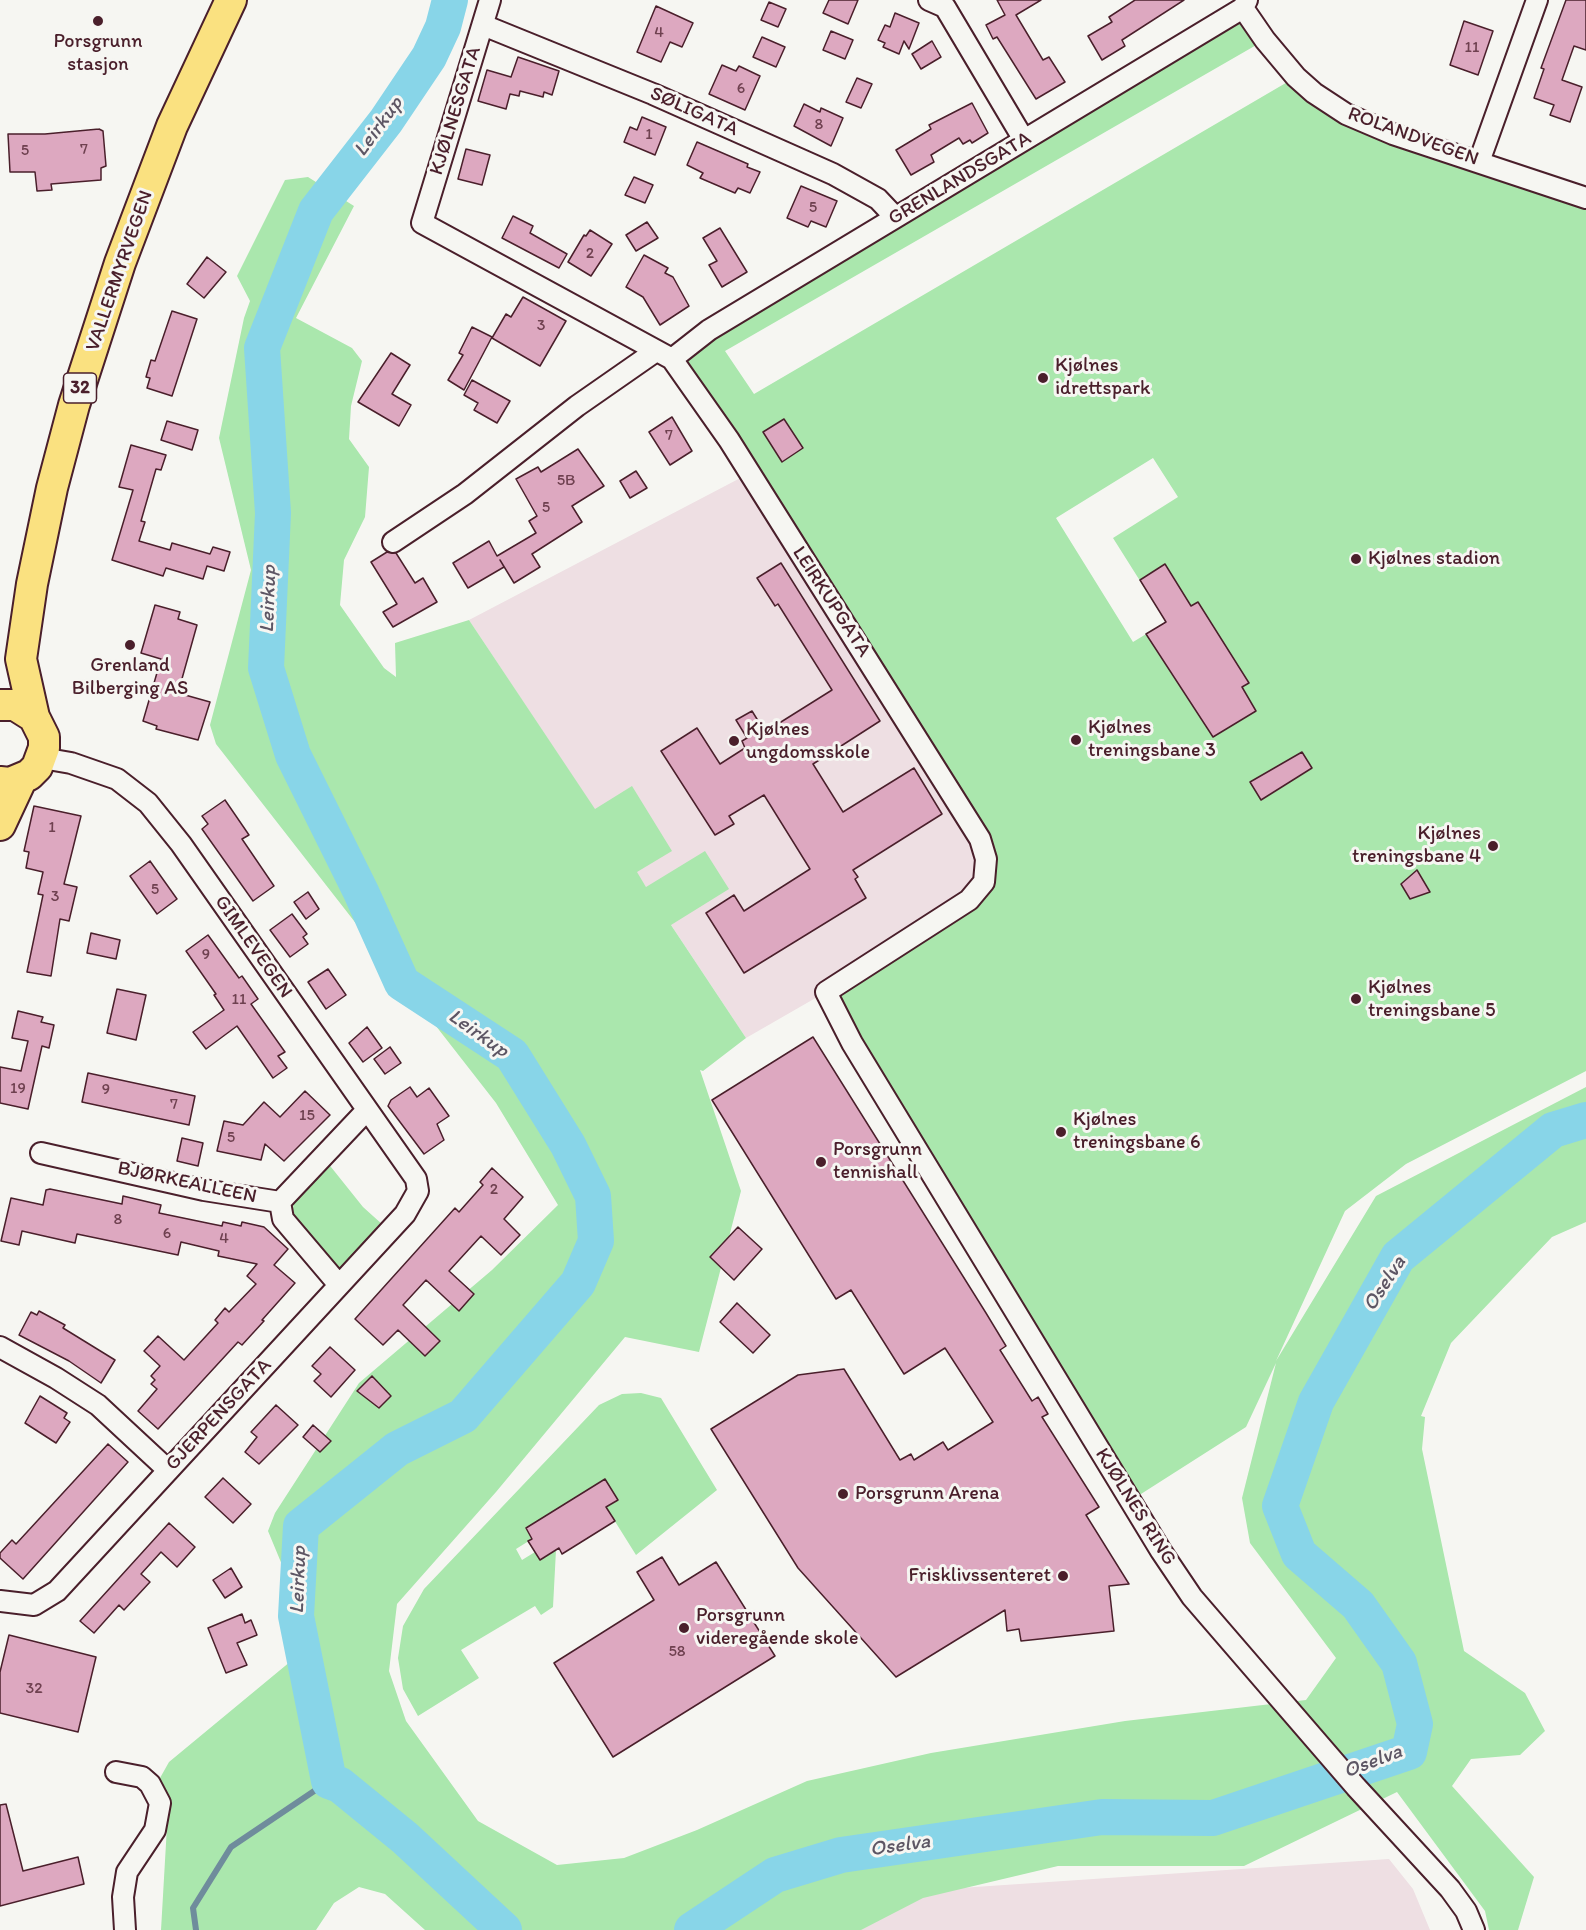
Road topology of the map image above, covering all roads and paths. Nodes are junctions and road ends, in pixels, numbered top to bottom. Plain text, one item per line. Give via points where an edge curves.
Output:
1 (231, 0) edge
2 (490, 0) edge
3 (1537, 0) edge
4 (941, 2) edge
5 (1245, 4) edge
6 (483, 25) junction
7 (1024, 140) junction
8 (1479, 162) junction
9 (1586, 198) edge
10 (895, 217) junction
11 (422, 223) joint
12 (664, 355) junction
13 (393, 542) dead end
14 (21, 659) junction
15 (0, 694) edge
16 (0, 705) edge
17 (34, 717) junction
18 (42, 758) junction
19 (10, 781) edge
20 (0, 825) edge
21 (852, 1043) joint
22 (368, 1110) junction
23 (41, 1153) dead end
24 (418, 1191) joint
25 (280, 1202) junction
26 (339, 1286) junction
27 (0, 1347) edge
28 (168, 1470) junction
29 (0, 1601) edge
30 (116, 1772) dead end
31 (125, 1930) edge
32 (1474, 1930) edge

1 - 14 main road, VALLERMYRVEGEN / 32 via 172,126 120,263 74,405 44,531
2 - 6 street, KJØLNESGATA
3 - 8 street
4 - 7 street
5 - 7 street, GRENLANDSGATA
5 - 8 street, ROLANDVEGEN via 1265,40 1314,93 1346,114 1393,134
6 - 10 street, SØLIGATA via 653,94 833,174 878,199
6 - 11 street, KJØLNESGATA
7 - 10 street, GRENLANDSGATA
8 - 9 street, ROLANDVEGEN
10 - 12 street, GRENLANDSGATA
11 - 12 street, LEIRKUPGATA
12 - 13 street, GRENLANDSGATA via 577,406 465,494
12 - 21 street, LEIRKUPGATA via 729,441 858,643 980,839 986,860 984,882 969,900 826,992
14 - 15 main road, VALLERMYRVEGEN / 32
14 - 17 main road, VALLERMYRVEGEN / 32
16 - 17 main road via 15,705
17 - 18 main road, 32 via 44,737
18 - 19 main road via 29,775
18 - 22 street, GIMLEVEGEN via 71,763 117,779 148,803
19 - 20 main road
21 - 32 street, KJØLNES RING via 1192,1597 1450,1889
22 - 24 street, GIMLEVEGEN via 416,1179
22 - 25 street, BJØRKEALLEEN
23 - 25 street, BJØRKEALLEEN via 204,1190
24 - 26 street, GJERPENSGATA via 405,1214
25 - 26 street via 283,1219
26 - 28 street, GJERPENSGATA
27 - 28 street via 98,1405
28 - 29 street, GJERPENSGATA via 46,1600 34,1605
30 - 31 street via 142,1777 160,1803 155,1830 127,1872 123,1897

